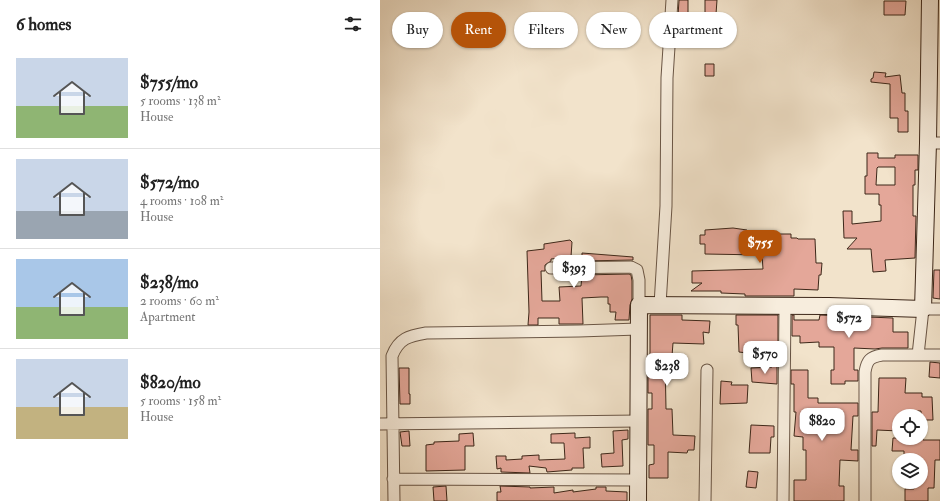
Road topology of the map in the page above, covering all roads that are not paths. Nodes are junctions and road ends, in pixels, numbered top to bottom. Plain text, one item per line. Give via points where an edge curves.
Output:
1 (672, 0) edge
2 (930, 0) edge
3 (934, 143) edge
4 (551, 268) dead end
5 (660, 304) junction
6 (639, 305) junction
7 (785, 307) junction
8 (940, 308) edge
9 (923, 309) junction
10 (638, 329) junction
11 (918, 355) junction
12 (940, 355) edge
13 (707, 370) dead end
14 (639, 421) junction
15 (380, 424) edge
16 (392, 424) junction
17 (393, 479) junction
18 (638, 480) junction
19 (394, 501) edge
20 (638, 501) edge
21 (705, 501) edge
22 (783, 501) edge
23 (865, 501) edge

1 - 5 street via 667,78 666,206
2 - 3 street
3 - 9 street
4 - 6 street via 632,267 637,270 639,280
5 - 6 street
5 - 7 street
6 - 10 street
7 - 9 street
7 - 22 street
8 - 9 street
9 - 11 street
10 - 14 street
10 - 16 street via 579,332 446,332 406,338 400,342 392,356
11 - 12 street
11 - 23 street via 873,356 866,363
13 - 21 street
14 - 16 street
14 - 18 street
15 - 16 street
16 - 17 street
17 - 18 street
17 - 19 street
18 - 20 street

